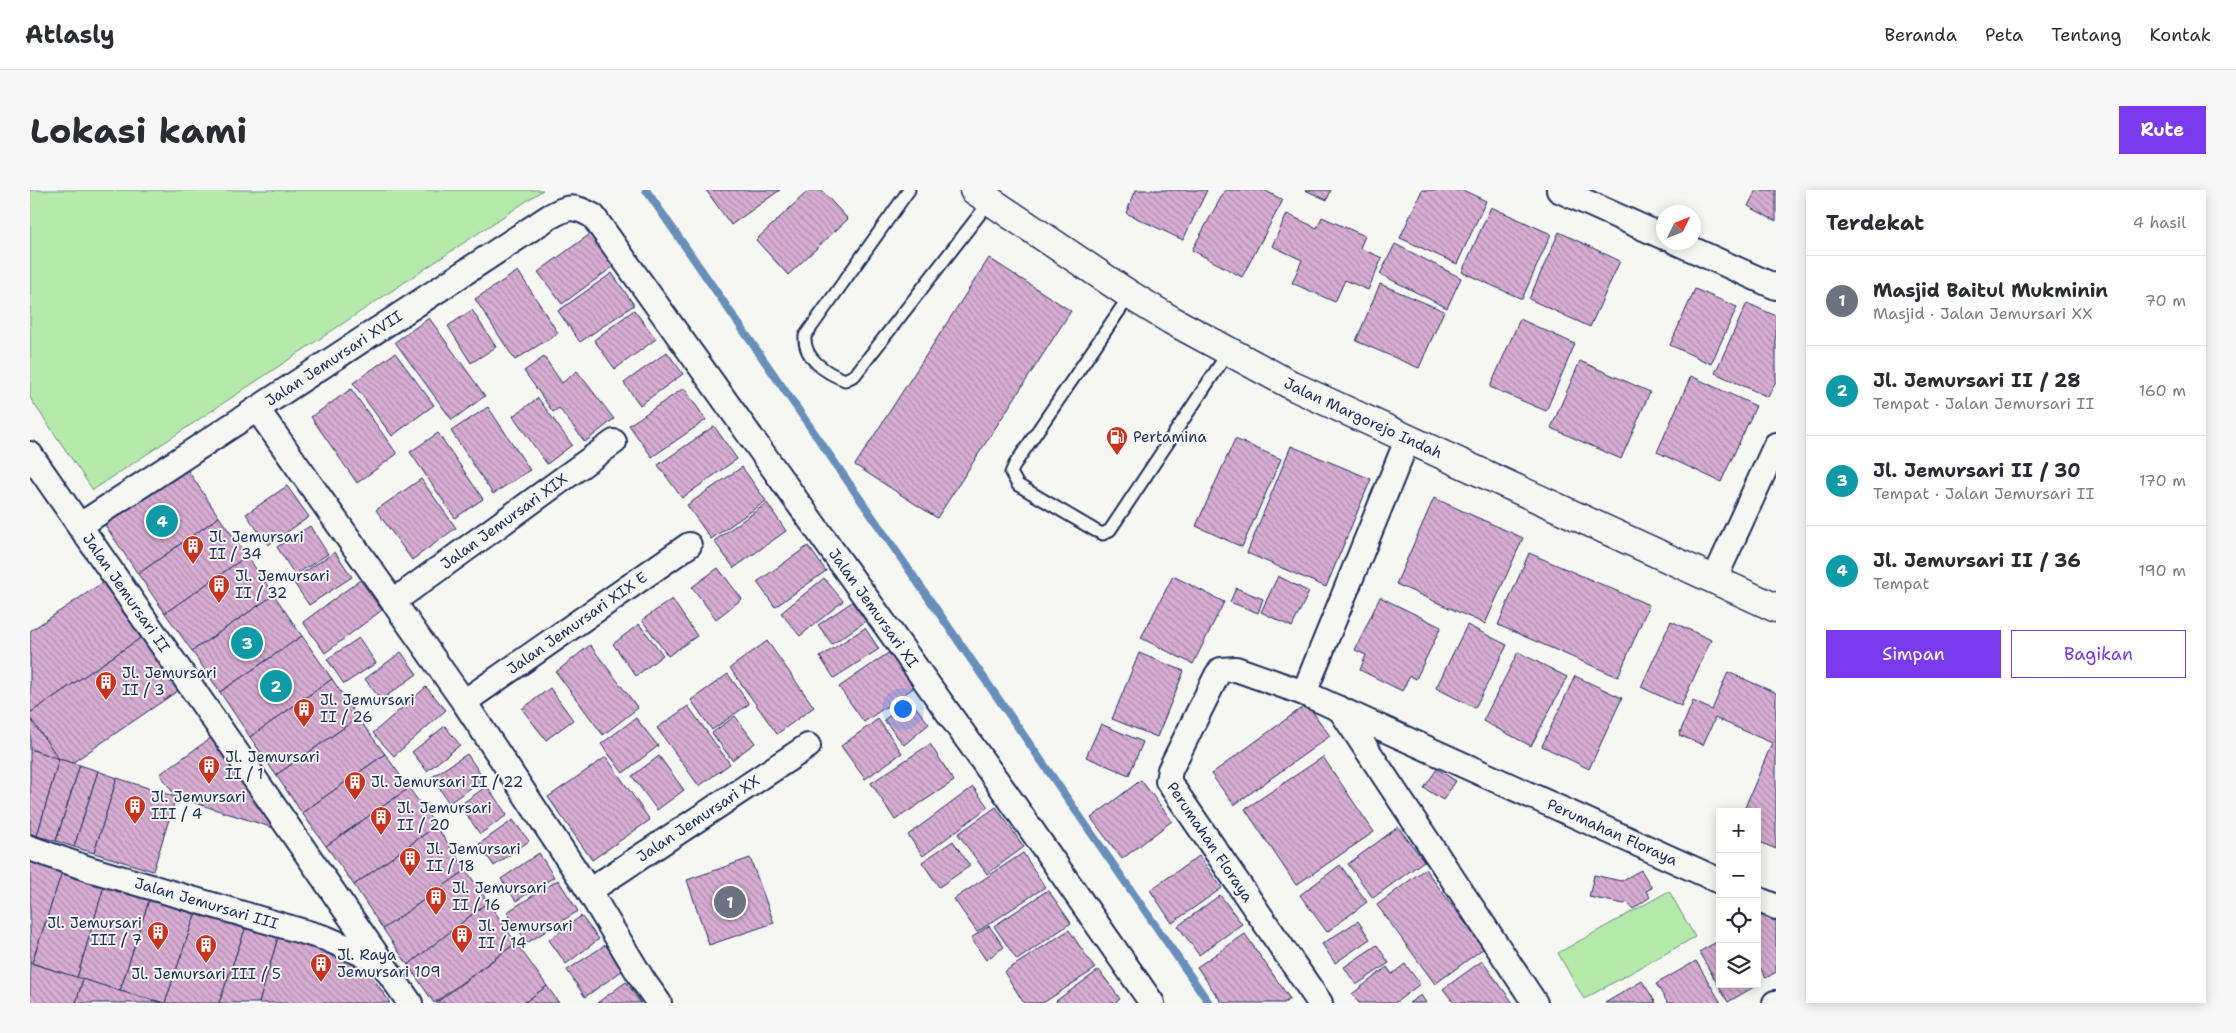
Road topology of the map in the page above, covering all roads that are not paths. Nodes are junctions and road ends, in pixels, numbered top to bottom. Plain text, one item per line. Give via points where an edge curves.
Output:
1 (909, 190) edge
2 (1559, 190) edge
3 (982, 196) edge
4 (592, 216) joint
5 (1656, 233) edge
6 (1693, 250) edge
7 (1776, 288) edge
8 (1130, 295) junction
9 (1228, 351) junction
10 (257, 409) junction
11 (1408, 438) junction
12 (614, 442) dead end
13 (1776, 445) edge
14 (30, 454) edge
15 (79, 526) junction
16 (689, 545) dead end
17 (1714, 580) junction
18 (394, 601) junction
19 (1776, 608) edge
20 (1304, 693) junction
21 (464, 702) junction
22 (1340, 709) junction
23 (808, 746) dead end
24 (30, 848) edge
25 (1716, 880) edge
26 (589, 891) junction
27 (1761, 900) edge
28 (1776, 907) edge
29 (381, 962) junction
30 (410, 1003) edge
31 (659, 1003) edge
32 (1152, 1003) edge
33 (1320, 1003) edge
34 (1535, 1003) edge

1 - 3 lane via 805,336 804,346 809,356 834,376 845,380 855,376
2 - 5 street
3 - 8 main road, Jalan Margorejo Indah
4 - 10 street, Jalan Jemursari XVII via 578,208 562,210
4 - 32 street, Jalan Jemursari XI
6 - 7 street
8 - 9 main road, Jalan Margorejo Indah
8 - 9 lane via 1011,473 1018,485 1096,532 1103,534 1110,530
9 - 11 main road, Jalan Margorejo Indah via 1296,387
10 - 15 street, Jalan Jemursari XVII
10 - 18 street
11 - 17 main road, Jalan Margorejo Indah
11 - 20 street
12 - 18 street, Jalan Jemursari XIX
13 - 17 street
14 - 15 street, Jalan Jemursari II
15 - 29 street, Jalan Jemursari II
16 - 21 street, Jalan Jemursari XIX E
17 - 19 main road, Jalan Margorejo Indah
18 - 21 street
20 - 22 street, Perumahan Floraya
20 - 33 street, Perumahan Floraya via 1236,669 1221,670 1167,778
21 - 26 street
22 - 25 street, Perumahan Floraya
22 - 34 street
23 - 26 street, Jalan Jemursari XX
24 - 29 street, Jalan Jemursari III via 89,869 325,938
26 - 31 street
27 - 28 street
29 - 30 street, Jalan Jemursari II

